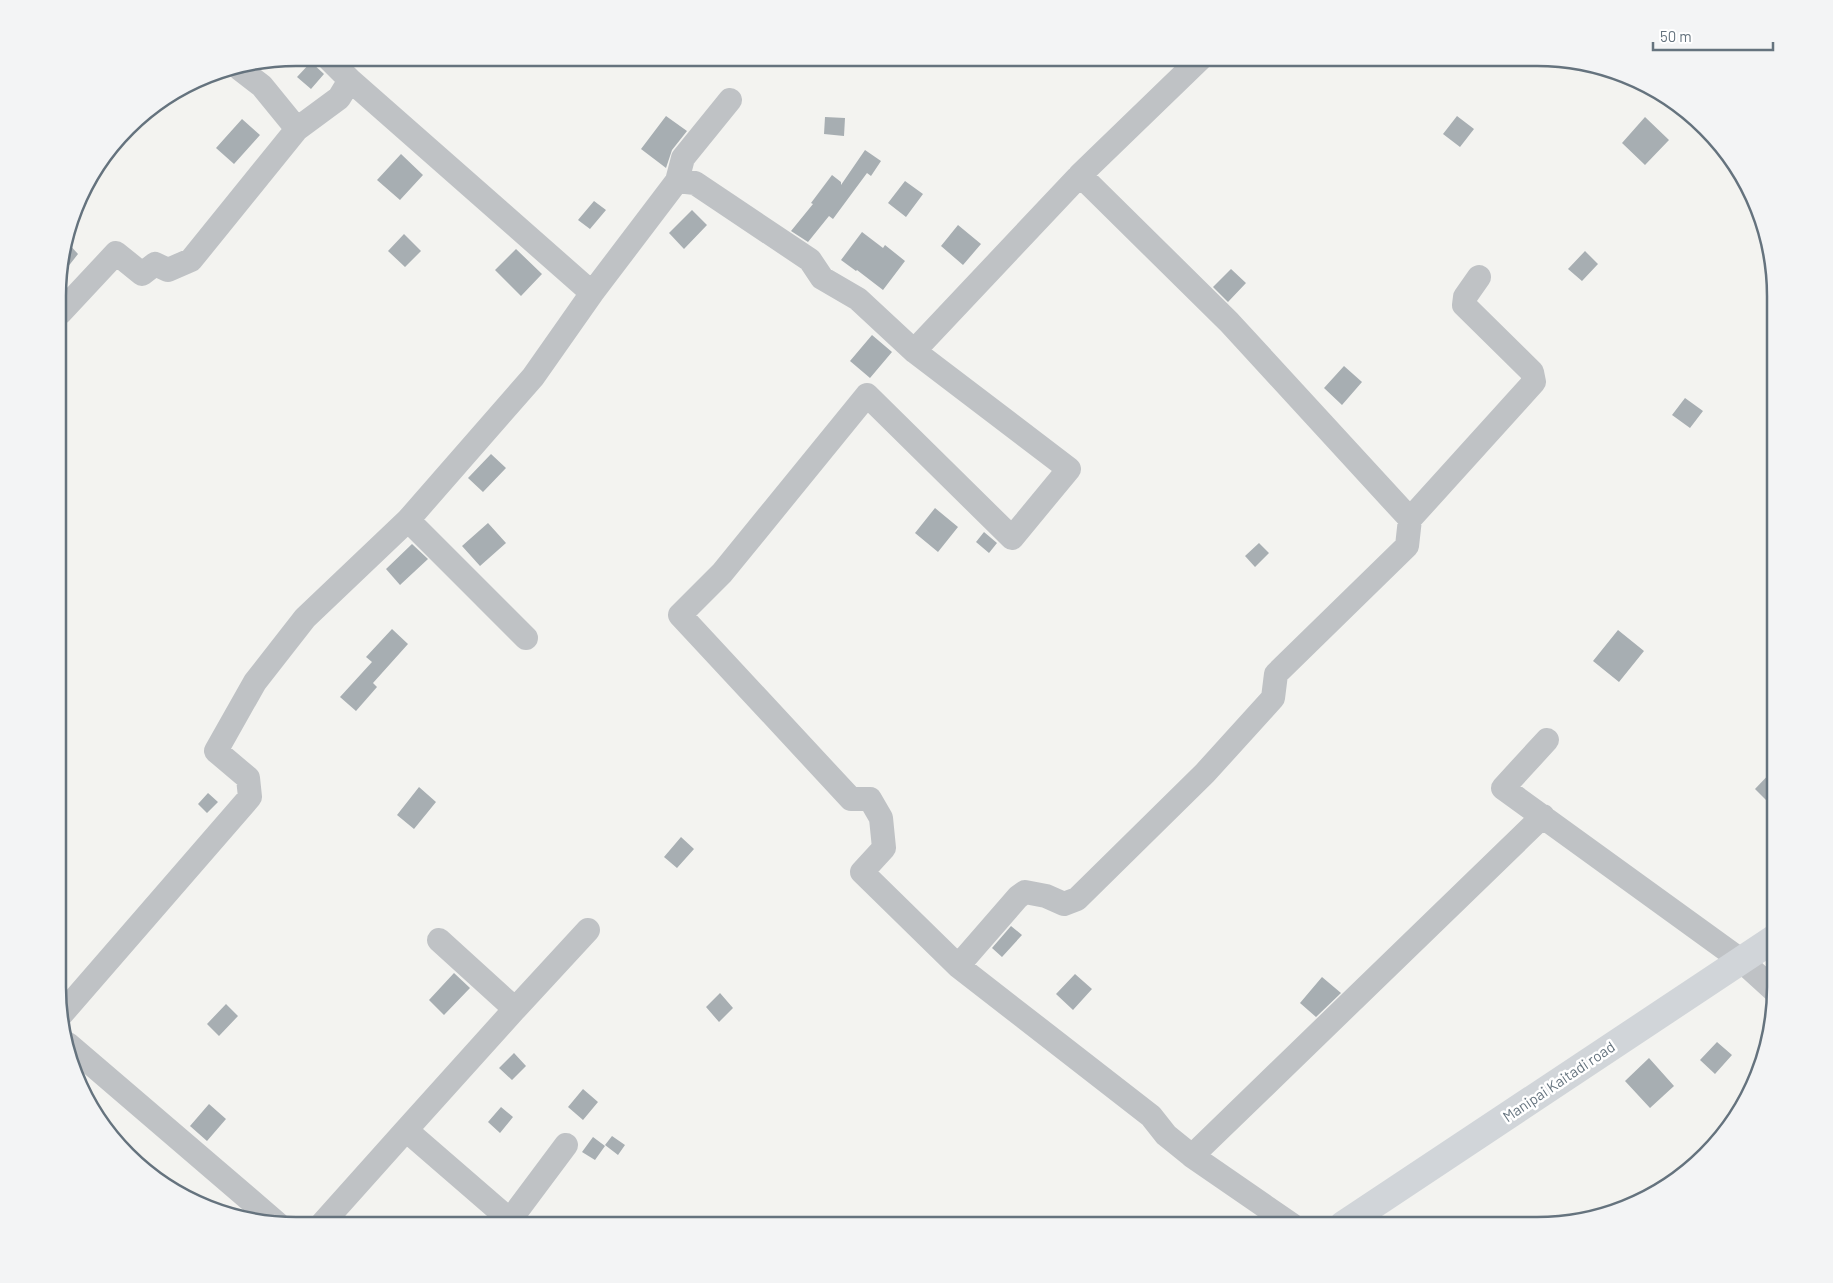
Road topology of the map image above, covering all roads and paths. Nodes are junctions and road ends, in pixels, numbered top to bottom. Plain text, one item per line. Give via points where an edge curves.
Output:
1 (336, 66) edge
2 (1193, 66) edge
3 (244, 72) edge
4 (350, 80) junction
5 (730, 100) dead end
6 (297, 129) junction
7 (1080, 176) junction
8 (677, 181) junction
9 (1479, 277) dead end
10 (592, 293) junction
11 (66, 307) edge
12 (914, 351) junction
13 (1410, 519) junction
14 (408, 520) junction
15 (526, 638) dead end
16 (1547, 740) dead end
17 (1543, 816) junction
18 (588, 930) dead end
19 (439, 940) dead end
20 (1767, 944) edge
21 (1742, 961) junction
22 (958, 966) junction
23 (1767, 984) edge
24 (67, 1008) edge
25 (515, 1009) junction
26 (75, 1050) edge
27 (406, 1130) junction
28 (566, 1145) dead end
29 (1192, 1156) junction
30 (268, 1215) edge
31 (328, 1217) edge
32 (507, 1217) edge
33 (512, 1217) edge
34 (1280, 1217) edge
35 (1355, 1217) edge

1 - 4 street
2 - 7 street
3 - 6 street via 262,86
4 - 6 street via 339,98
4 - 10 street
5 - 8 street via 683,158
6 - 11 street via 192,260 168,270 155,264 142,274 116,253
7 - 12 street
7 - 13 street via 1229,322
8 - 10 street
8 - 12 street via 695,183 810,260 822,278 858,299
9 - 13 street via 1465,297 1464,305 1532,372 1534,382
10 - 14 street via 533,377
12 - 22 street via 1069,469 1012,538 867,395 722,573 680,615 851,799 870,798 881,818 884,848 862,872
13 - 22 street via 1407,546 1276,674 1273,698 1206,773 1077,899 1064,904 1025,892
14 - 15 street
14 - 24 street via 305,618 255,682 216,751 248,778 250,797
16 - 17 street via 1503,788
17 - 21 street
17 - 29 street
18 - 25 street
19 - 25 street
20 - 21 main road, Manipai Kaitadi road
21 - 23 street
21 - 35 main road, Manipai Kaitadi road
22 - 29 street via 1151,1116 1166,1136
25 - 27 street
26 - 30 street
27 - 31 street
27 - 32 street
28 - 33 street
29 - 34 street

